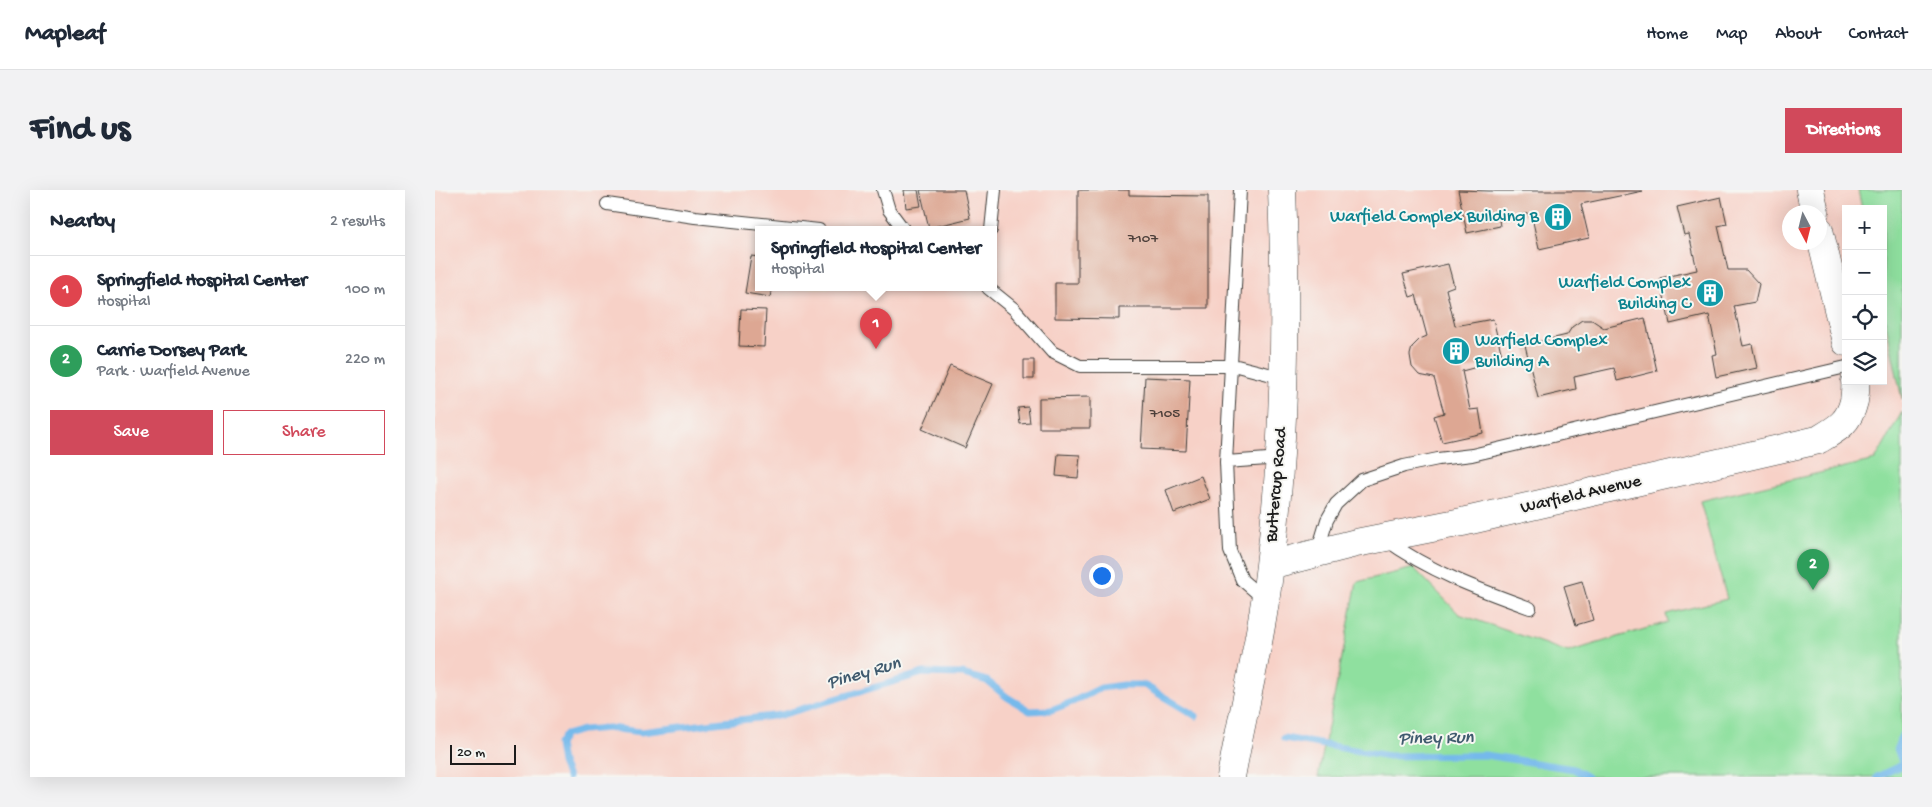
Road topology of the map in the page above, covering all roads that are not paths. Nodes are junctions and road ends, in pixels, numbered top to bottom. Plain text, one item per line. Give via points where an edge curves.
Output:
1 (883, 190) edge
2 (995, 190) edge
3 (1240, 190) edge
4 (1283, 190) edge
5 (1810, 190) edge
6 (607, 204) dead end
7 (1813, 205) edge
8 (781, 226) edge
9 (901, 226) edge
10 (991, 226) edge
11 (1824, 250) edge
12 (992, 291) edge
13 (1846, 340) edge
14 (1232, 366) junction
15 (1842, 368) edge
16 (1284, 378) junction
17 (1856, 385) edge
18 (1281, 458) junction
19 (1226, 462) junction
20 (1383, 538) junction
21 (1317, 553) junction
22 (1270, 565) junction
23 (1265, 600) junction
24 (1530, 608) dead end
25 (1231, 777) edge

1 - 9 lane via 889,210
2 - 10 lane
3 - 14 lane
4 - 16 street, Buttercup Road
5 - 7 street
6 - 8 lane
11 - 13 street
12 - 14 lane via 1014,309 1052,352 1080,366
14 - 16 lane
14 - 19 lane
15 - 21 lane via 1472,455 1404,466 1362,480 1336,504 1327,520
16 - 18 street, Buttercup Road
17 - 20 street, Warfield Avenue via 1851,415 1818,440
18 - 19 lane
18 - 22 street, Buttercup Road
19 - 23 lane via 1230,551 1242,580
20 - 21 street, Warfield Avenue
20 - 24 lane via 1407,555
21 - 22 street, Warfield Avenue
22 - 23 street, Buttercup Road
23 - 25 street, Buttercup Road

